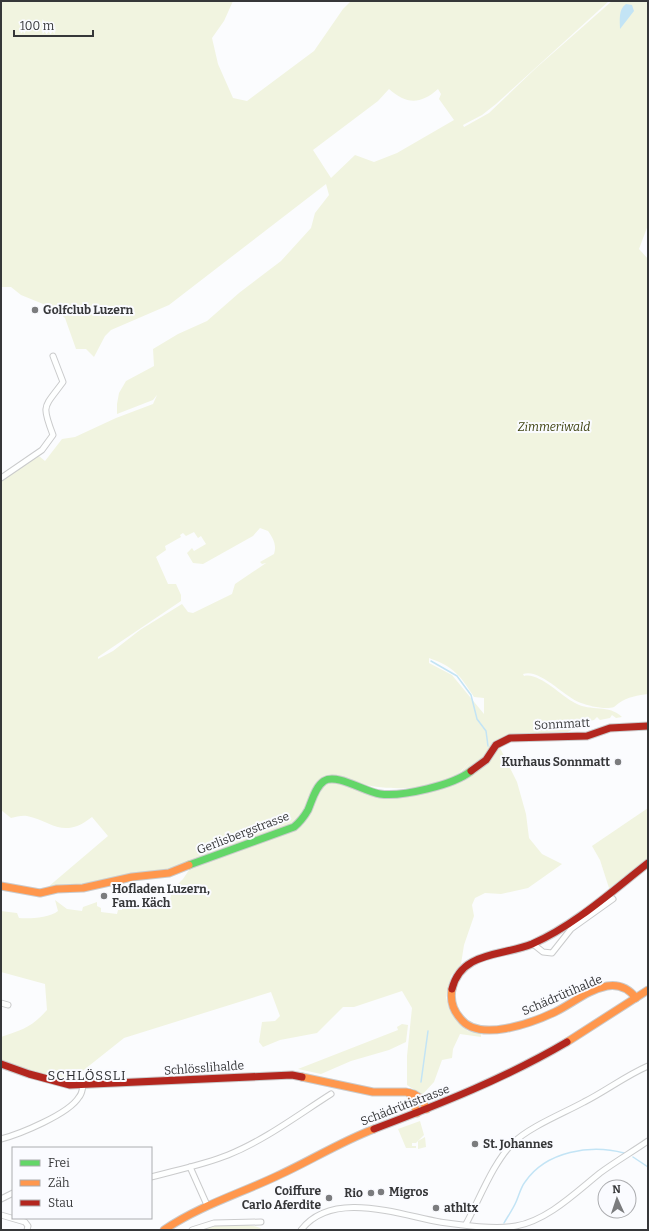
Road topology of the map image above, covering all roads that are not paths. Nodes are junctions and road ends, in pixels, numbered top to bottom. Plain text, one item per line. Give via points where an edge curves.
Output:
1 (54, 356) dead end
2 (1, 478) edge
3 (648, 726) edge
4 (502, 742) joint
5 (648, 863) edge
6 (1, 886) edge
7 (613, 899) dead end
8 (533, 944) junction
9 (648, 990) edge
10 (636, 998) junction
11 (1, 1003) edge
12 (8, 1005) dead end
13 (1, 1064) edge
14 (648, 1066) edge
15 (83, 1086) junction
16 (331, 1094) dead end
17 (410, 1094) junction
18 (427, 1109) junction
19 (417, 1113) junction
20 (1, 1139) edge
21 (648, 1141) edge
22 (190, 1167) junction
23 (152, 1177) edge
24 (12, 1194) edge
25 (1, 1199) edge
26 (207, 1205) junction
27 (1, 1215) edge
28 (12, 1218) edge
29 (14, 1219) edge
30 (261, 1222) dead end
31 (466, 1224) junction
32 (27, 1230) edge
33 (164, 1230) edge
34 (192, 1230) edge
35 (301, 1230) edge

1 - 2 street via 63,382 44,413 53,436 42,450
3 - 4 street, Sonnmatt via 610,728 587,736 517,737
4 - 6 street, Gerlisbergstrasse via 496,745 486,760 469,773 436,787 379,794 336,779 324,781 308,813 294,827 168,873 40,893
5 - 8 street, Schädrütihalde via 567,924
7 - 8 street via 571,929 552,953 543,952
8 - 10 street, Schädrütihalde via 491,954 462,969 454,980 451,997 457,1015 464,1022 479,1030 519,1025 551,1014 594,990 611,986 626,988
9 - 10 street, Schädrütistrasse
10 - 18 street, Schädrütistrasse via 553,1050
11 - 12 street
13 - 15 street, Schlösslihalde via 50,1081
14 - 31 street via 617,1081 513,1143 499,1161
15 - 17 street, Schlösslihalde via 283,1075 311,1078 373,1092 401,1091
15 - 20 street via 79,1099 70,1106 27,1131
16 - 22 street via 254,1143
17 - 18 street via 420,1098
17 - 19 street
18 - 19 street, Schädrütistrasse
19 - 26 street, Schädrütistrasse via 358,1135 277,1176
21 - 31 street via 600,1173 564,1202 526,1223 507,1227
22 - 23 street
22 - 26 street
24 - 25 street
26 - 33 street, Schädrütistrasse
27 - 28 street
29 - 32 street via 24,1222 28,1226
30 - 34 street via 214,1223
31 - 35 street via 375,1208 354,1207 315,1217

